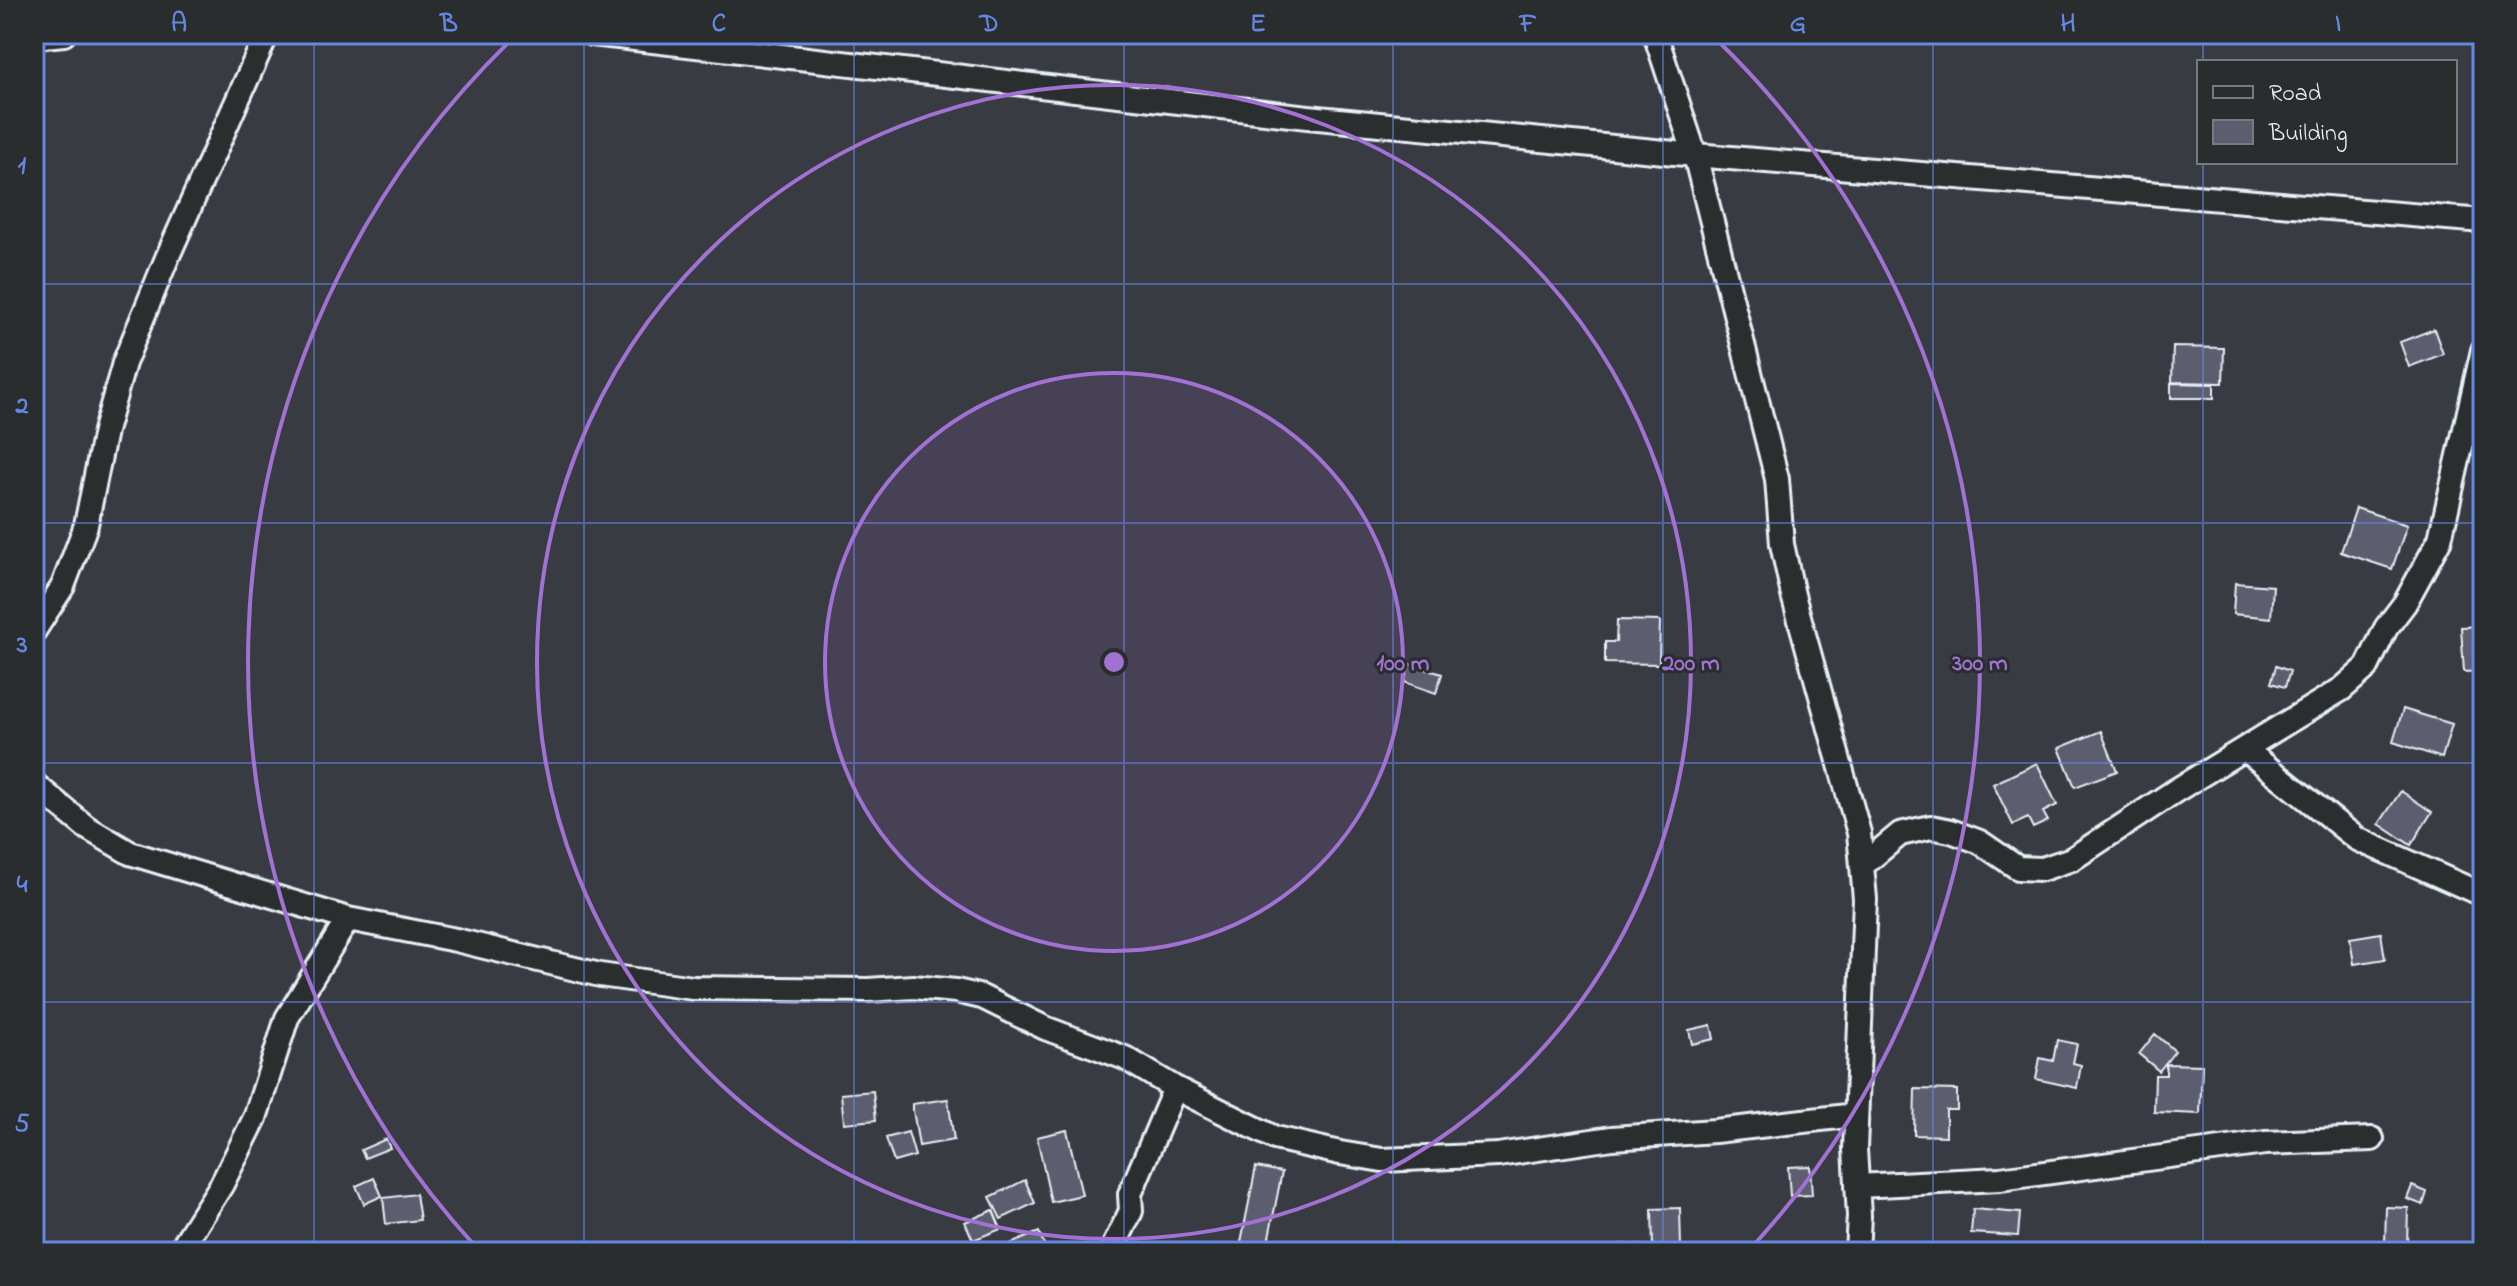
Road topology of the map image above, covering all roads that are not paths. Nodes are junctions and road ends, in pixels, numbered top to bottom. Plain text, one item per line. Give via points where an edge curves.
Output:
1 (64, 34) edge
2 (267, 34) edge
3 (592, 34) edge
4 (1655, 34) edge
5 (34, 37) edge
6 (1695, 155) junction
7 (2483, 221) edge
8 (2483, 350) edge
9 (34, 631) edge
10 (2246, 750) junction
11 (34, 784) edge
12 (1864, 864) junction
13 (2483, 895) edge
14 (348, 919) junction
15 (1175, 1088) junction
16 (1856, 1115) junction
17 (2372, 1139) dead end
18 (1857, 1186) junction
19 (179, 1252) edge
20 (1111, 1252) edge
21 (1857, 1252) edge

1 - 5 street
2 - 9 street via 124,363 86,525 63,586
3 - 6 street via 1308,117
4 - 6 street
6 - 7 street
6 - 12 street via 1777,479 1793,595
8 - 10 street via 2440,539 2405,603 2367,667 2342,689
10 - 12 street via 2072,859 2042,869 2018,868 1980,842 1931,827 1900,834
10 - 13 street via 2357,839
11 - 14 street via 86,827 130,853
12 - 16 street
14 - 15 street via 600,975 693,988 956,991 982,997 1125,1058
14 - 19 street via 287,1018 255,1118
15 - 16 street via 1275,1138 1382,1160 1498,1155 1612,1138
15 - 20 street
16 - 18 street
17 - 18 street via 2265,1143 2000,1179
18 - 21 street

